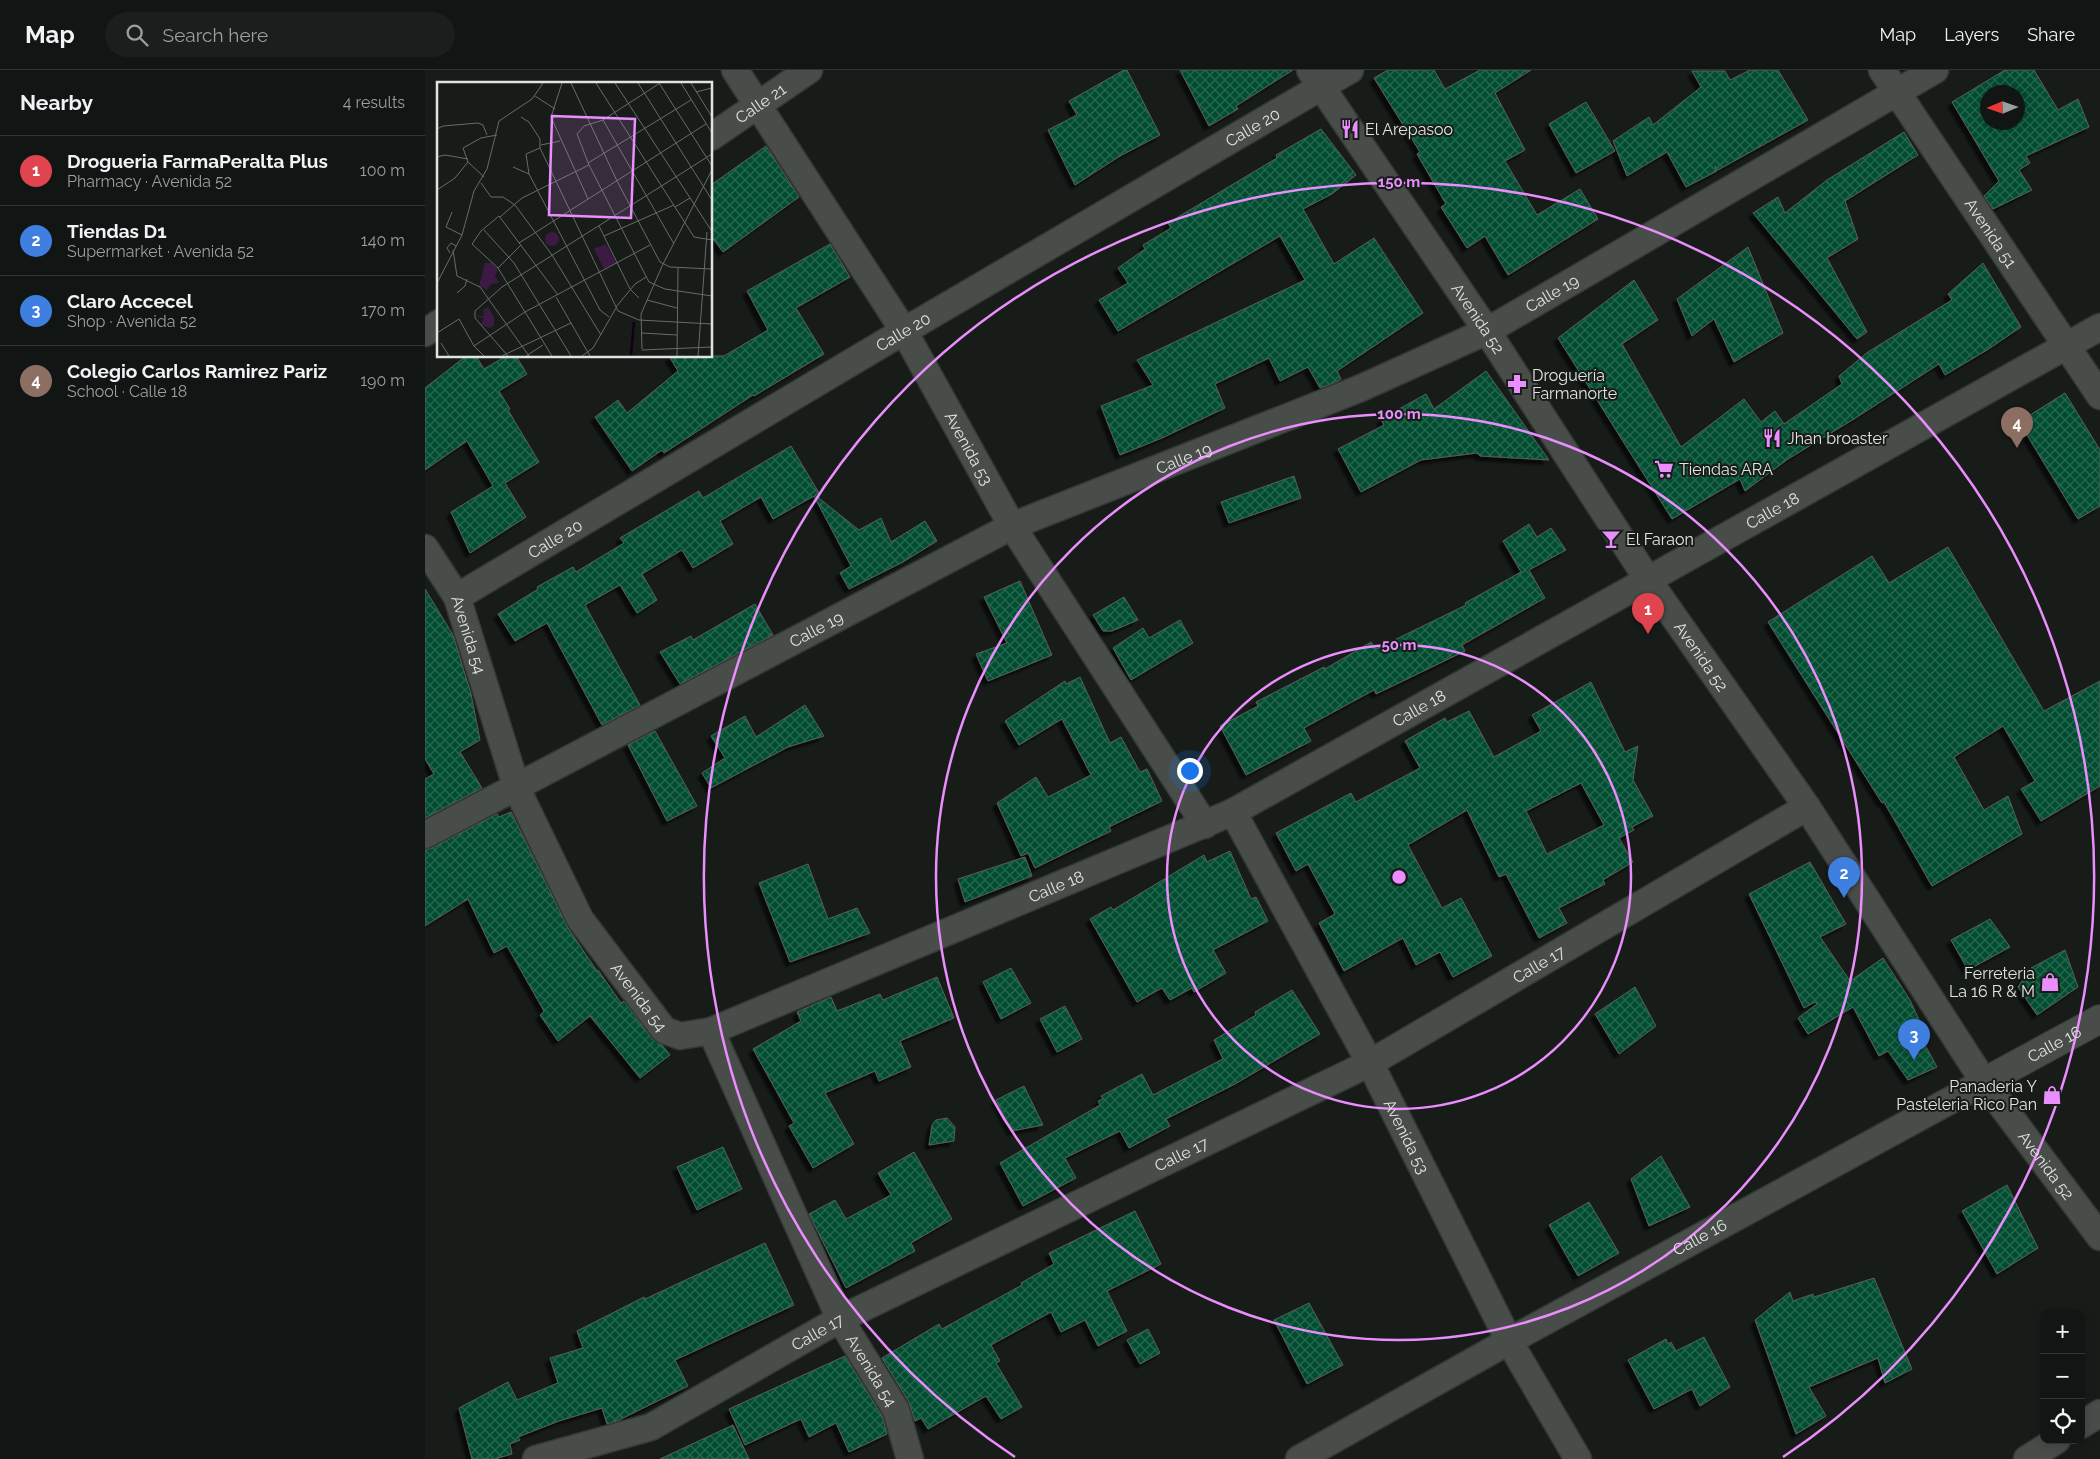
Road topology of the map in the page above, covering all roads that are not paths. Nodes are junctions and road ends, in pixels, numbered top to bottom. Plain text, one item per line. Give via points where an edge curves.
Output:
1 (735, 70) edge
2 (809, 70) edge
3 (1350, 70) edge
4 (1882, 70) edge
5 (1935, 70) edge
6 (1316, 79) edge
7 (1897, 92) junction
8 (758, 104) junction
9 (713, 136) edge
10 (437, 324) edge
11 (2100, 327) edge
12 (1487, 330) junction
13 (904, 331) junction
14 (425, 332) edge
15 (2066, 347) junction
16 (2100, 396) edge
17 (1011, 526) junction
18 (425, 548) edge
19 (1649, 580) junction
20 (457, 598) junction
21 (517, 789) junction
22 (1807, 807) junction
23 (1233, 812) junction
24 (1205, 825) junction
25 (425, 835) edge
26 (2100, 1019) edge
27 (711, 1031) junction
28 (1370, 1063) junction
29 (1984, 1082) junction
30 (2100, 1236) edge
31 (840, 1319) junction
32 (1509, 1341) junction
33 (2100, 1413) edge
34 (2085, 1422) edge
35 (2051, 1444) edge
36 (536, 1459) edge
37 (911, 1459) edge
38 (1299, 1459) edge
39 (1578, 1459) edge
40 (2027, 1459) edge

1 - 8 street, Avenida 53
2 - 8 street, Calle 21
3 - 6 street, Calle 20
4 - 7 street, Avenida 51
5 - 7 street, Calle 19
6 - 12 street, Avenida 52
6 - 13 street, Calle 20
7 - 12 street, Calle 19
7 - 15 street, Avenida 51
8 - 9 street, Calle 21
8 - 13 street, Avenida 53
10 - 14 street
11 - 15 street, Calle 18
12 - 17 street, Calle 19 via 1361,388
12 - 19 street, Avenida 52
13 - 17 street, Avenida 53
13 - 20 street, Calle 20
15 - 16 street, Avenida 51
15 - 19 street, Calle 18
17 - 21 street, Calle 19
17 - 24 street, Avenida 53
18 - 20 street, Avenida 54
19 - 22 street, Avenida 52
19 - 23 street, Calle 18
20 - 21 street, Avenida 54
21 - 25 street, Calle 19
21 - 27 street, Avenida 54 via 580,919 664,1030 680,1036
22 - 28 street, Calle 17
22 - 29 street, Avenida 52
23 - 24 street, Calle 18
23 - 28 street, Avenida 53
24 - 27 street, Calle 18
26 - 29 street, Calle 16
27 - 31 street, Avenida 54
28 - 31 street, Calle 17
28 - 32 street, Avenida 53
29 - 30 street, Avenida 52
29 - 32 street, Calle 16
31 - 36 street, Calle 17 via 651,1427
31 - 37 street, Avenida 54 via 896,1410
32 - 38 street, Calle 16
32 - 39 street, Avenida 53
33 - 34 street
35 - 40 street

